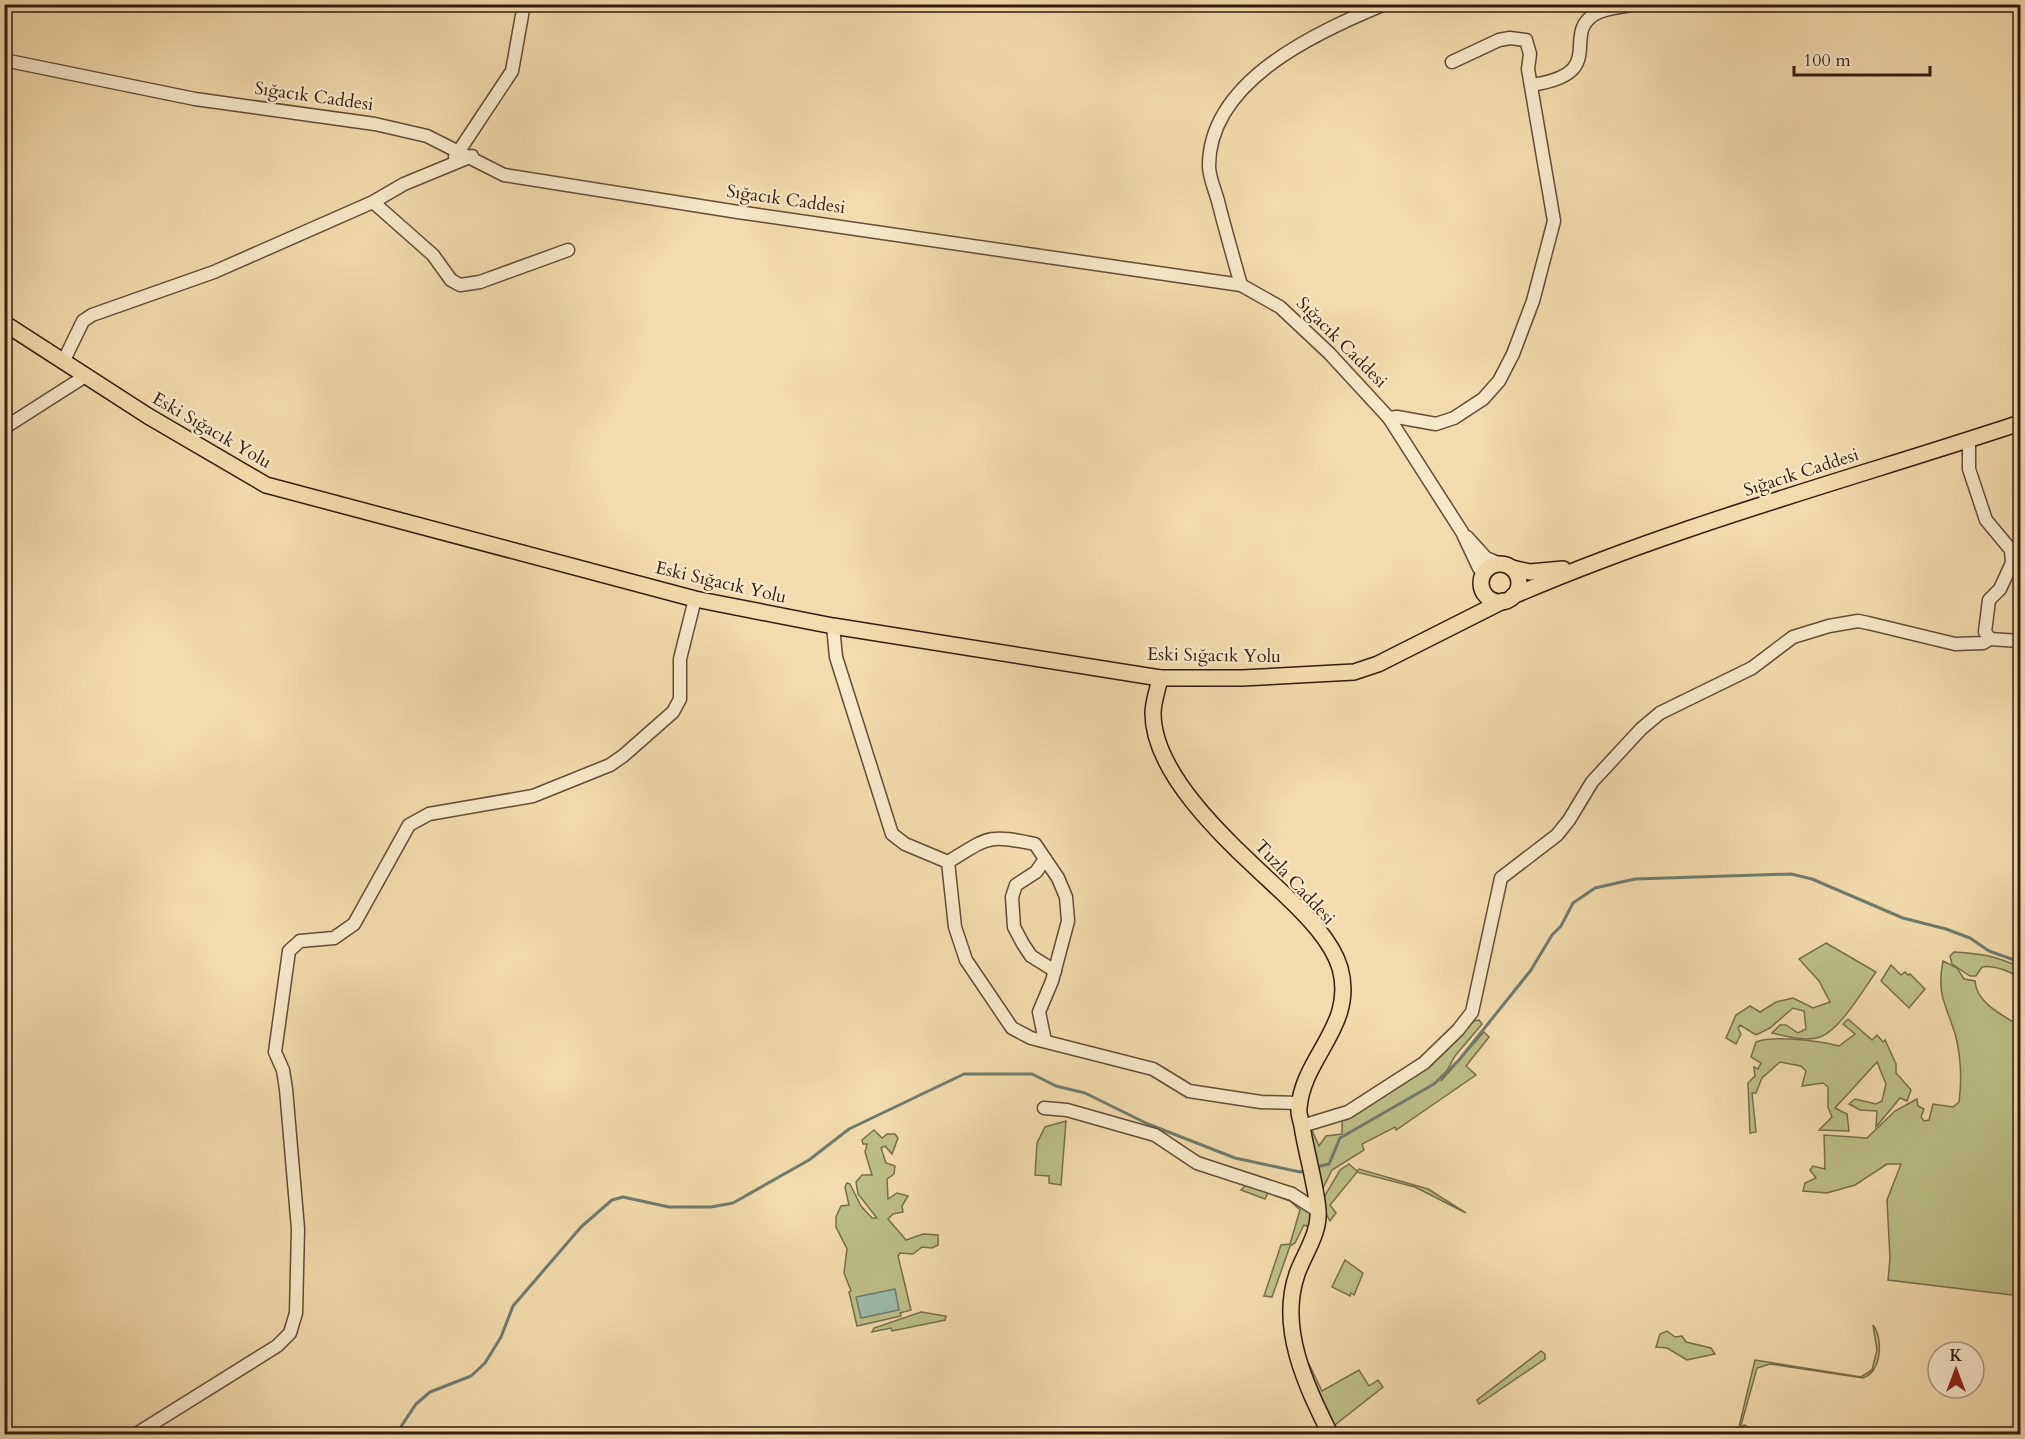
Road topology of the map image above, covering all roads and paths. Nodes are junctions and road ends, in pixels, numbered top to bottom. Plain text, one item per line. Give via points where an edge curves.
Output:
1 (524, 4) edge
2 (1385, 4) edge
3 (1637, 4) edge
4 (4, 60) edge
5 (1452, 62) dead end
6 (1531, 85) junction
7 (466, 154) junction
8 (374, 202) junction
9 (568, 250) dead end
10 (1241, 285) junction
11 (4, 323) edge
12 (64, 360) junction
13 (87, 375) junction
14 (1389, 418) junction
15 (2020, 423) edge
16 (4, 428) edge
17 (1970, 440) junction
18 (1462, 532) junction
19 (1595, 563) junction
20 (1506, 566) junction
21 (1483, 579) junction
22 (695, 599) junction
23 (1508, 599) junction
24 (1470, 617) junction
25 (833, 626) junction
26 (1990, 639) junction
27 (2020, 641) edge
28 (1160, 678) junction
29 (1045, 859) junction
30 (948, 862) junction
31 (1055, 971) junction
32 (1045, 1041) junction
33 (1300, 1103) junction
34 (1044, 1108) dead end
35 (1303, 1134) junction
36 (1318, 1211) junction
37 (136, 1434) edge
38 (1330, 1434) edge

1 - 7 street via 512,71
2 - 10 street via 1323,30 1256,75 1222,120 1211,143 1209,168
3 - 6 street via 1593,15 1581,32 1575,69
4 - 7 street, Sığacık Caddesi via 195,99 375,124 427,136
5 - 6 street via 1499,40 1526,40
6 - 14 street via 1554,220 1533,301 1513,354 1499,381 1483,399 1454,417 1436,424
7 - 8 street
7 - 10 street, Sığacık Caddesi via 504,174
8 - 9 street via 460,285 480,282
8 - 12 street via 214,272 92,315 83,321
10 - 14 street, Sığacık Caddesi via 1280,307
11 - 12 main road, Eski Sığacık Yolu
12 - 13 main road, Eski Sığacık Yolu
13 - 16 street
13 - 22 main road, Eski Sığacık Yolu via 266,485
14 - 18 street, Sığacık Caddesi
15 - 17 main road, Sığacık Caddesi
17 - 19 main road, Sığacık Caddesi via 1779,499
17 - 26 street via 1969,469 1986,520 2013,556 2000,589 1989,600 1985,632
18 - 20 street via 1486,558
18 - 21 street
19 - 20 main road via 1546,572
19 - 23 main road, Eski Sığacık Yolu
20 - 21 main road via 1488,569
20 - 23 main road via 1519,585
21 - 23 main road via 1487,596
21 - 24 main road
22 - 25 main road, Eski Sığacık Yolu
22 - 37 street via 680,659 680,699 673,712 623,756 533,796 429,814 409,825 354,924 334,938 300,941 289,951 275,1052 286,1089 298,1229 294,1323 277,1346
23 - 24 main road, Eski Sığacık Yolu
24 - 28 main road, Eski Sığacık Yolu via 1378,664 1354,672
25 - 28 main road, Eski Sığacık Yolu
25 - 30 street via 836,657 892,834 905,844
26 - 27 street
26 - 35 street via 1955,644 1858,621 1829,626 1793,638 1752,668 1650,720 1592,782 1557,835 1501,878 1472,1012 1458,1030 1424,1063 1348,1112
28 - 33 main road, Tuzla Caddesi via 1153,713 1160,749 1178,784 1248,860 1305,914 1339,965 1344,986 1342,1011
29 - 30 street via 1035,844 999,837 987,838
29 - 31 street via 1066,897 1068,921
29 - 31 street via 1036,872 1016,885 1012,907 1014,927 1031,956
30 - 32 street via 955,927 966,960 1012,1028
31 - 32 street via 1039,1011
32 - 33 street via 1154,1069 1190,1091 1262,1102
33 - 35 main road, Tuzla Caddesi
34 - 36 street via 1067,1110 1155,1135 1197,1163 1292,1194
35 - 36 main road, Tuzla Caddesi
36 - 38 main road via 1314,1234 1294,1284 1292,1325 1310,1393

